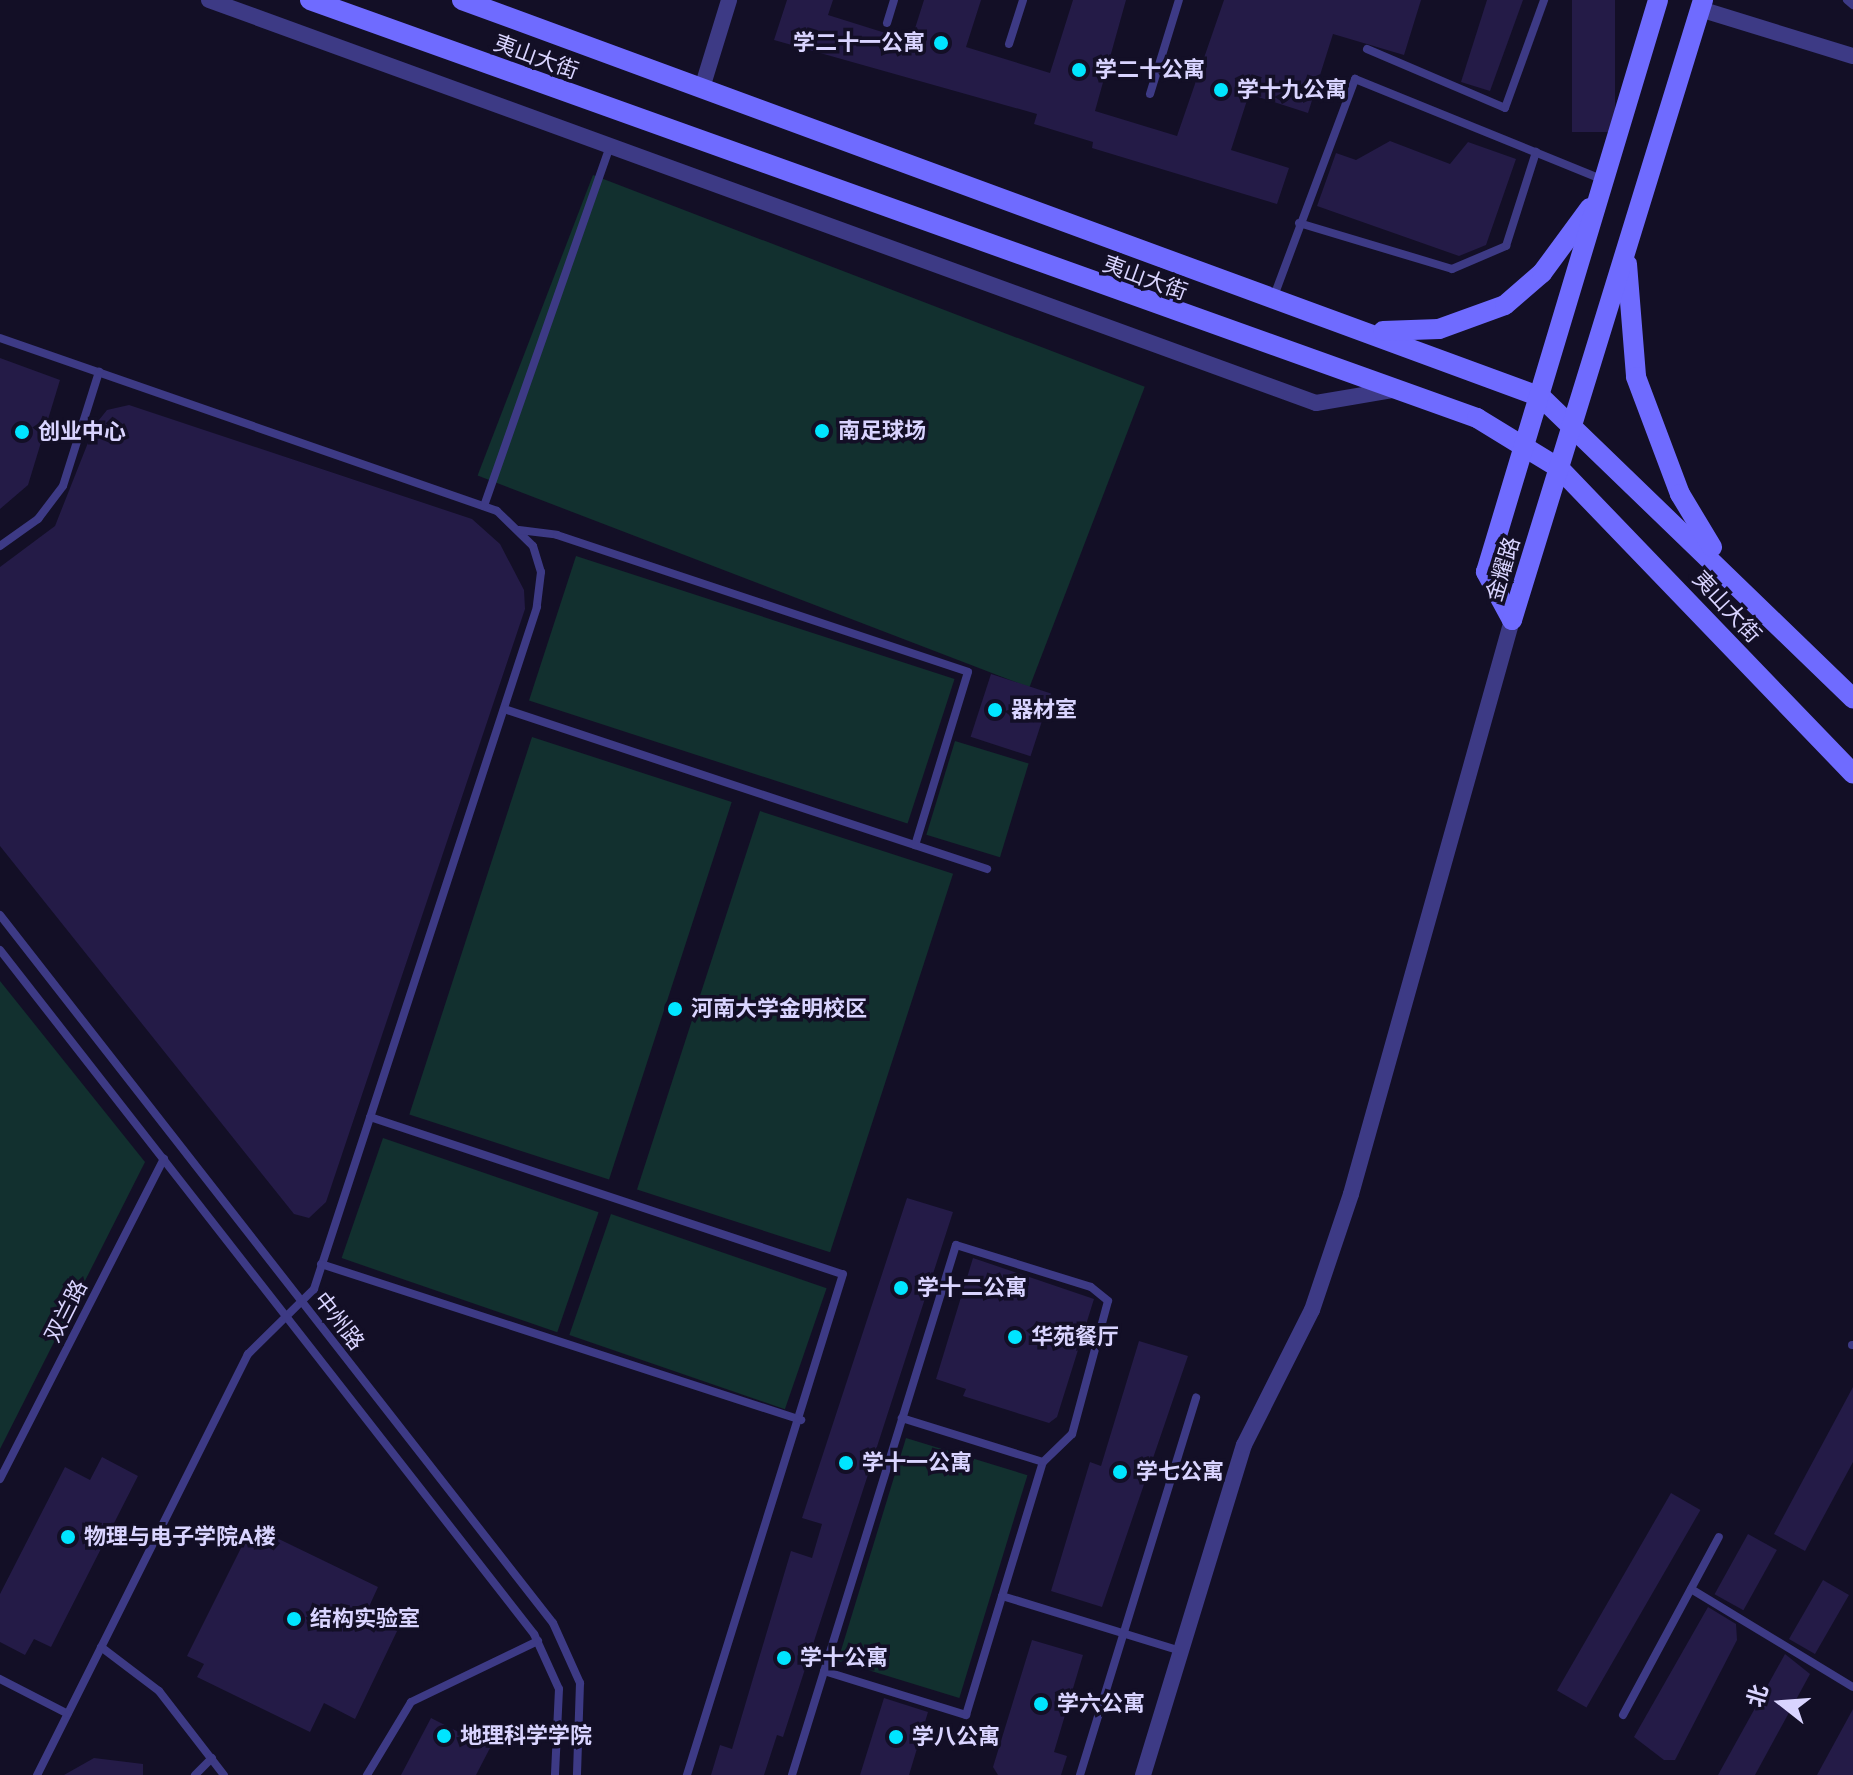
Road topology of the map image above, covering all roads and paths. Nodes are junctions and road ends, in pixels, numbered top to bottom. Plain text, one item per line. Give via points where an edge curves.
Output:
1 (209, 0) edge
2 (310, 0) edge
3 (462, 0) edge
4 (729, 0) edge
5 (894, 0) edge
6 (1023, 0) edge
7 (1179, 0) edge
8 (1544, 0) edge
9 (1658, 0) edge
10 (1847, 0) edge
11 (1702, 5) edge
12 (1853, 5) edge
13 (887, 23) dead end
14 (1009, 44) dead end
15 (1367, 49) dead end
16 (1853, 56) edge
17 (702, 88) junction
18 (1150, 94) dead end
19 (610, 146) junction
20 (1536, 152) junction
21 (1602, 185) junction
22 (1299, 223) junction
23 (1629, 233) junction
24 (1274, 296) junction
25 (1372, 331) junction
26 (0, 338) edge
27 (99, 372) junction
28 (1392, 390) junction
29 (1541, 397) junction
30 (1573, 423) junction
31 (1527, 445) junction
32 (1559, 468) junction
33 (484, 506) junction
34 (519, 530) junction
35 (0, 546) edge
36 (1728, 575) junction
37 (1512, 620) junction
38 (1853, 698) edge
39 (504, 709) junction
40 (1853, 774) edge
41 (915, 845) junction
42 (987, 869) dead end
43 (0, 915) edge
44 (0, 950) edge
45 (370, 1117) junction
46 (164, 1159) junction
47 (321, 1264) junction
48 (303, 1304) junction
49 (285, 1315) junction
50 (1196, 1397) dead end
51 (902, 1418) junction
52 (801, 1420) junction
53 (1043, 1462) junction
54 (0, 1479) edge
55 (1719, 1537) dead end
56 (1691, 1589) junction
57 (1002, 1596) junction
58 (1123, 1634) junction
59 (538, 1641) junction
60 (101, 1647) junction
61 (1181, 1651) junction
62 (824, 1671) junction
63 (0, 1679) edge
64 (1853, 1687) edge
65 (68, 1714) junction
66 (1623, 1715) dead end
67 (212, 1758) junction
68 (37, 1775) edge
69 (195, 1775) edge
70 (224, 1775) edge
71 (367, 1775) edge
72 (555, 1775) edge
73 (577, 1775) edge
74 (687, 1775) edge
75 (792, 1775) edge
76 (1080, 1775) edge
77 (1143, 1775) edge

1 - 19 street
2 - 28 main road, 夷山大街
3 - 17 main road, 夷山大街
4 - 17 street
5 - 13 lane
6 - 14 lane
7 - 18 lane
8 - 15 lane via 1505,108
9 - 21 main road, 金耀路
10 - 12 lane
11 - 16 street
11 - 23 main road, 金耀路
17 - 24 main road, 夷山大街
19 - 28 street via 1316,403
19 - 33 lane
20 - 21 lane
20 - 22 lane via 1506,246 1452,269
20 - 22 lane via 1355,79
21 - 25 main road via 1542,273 1505,305 1439,329
21 - 29 main road, 金耀路
22 - 24 lane
23 - 30 main road, 金耀路
23 - 36 main road via 1626,284 1636,377 1680,494
24 - 25 main road, 夷山大街
25 - 29 main road, 夷山大街
26 - 27 lane
27 - 33 lane
27 - 35 lane via 63,486 38,519
28 - 31 main road, 夷山大街
29 - 30 main road, 夷山大街
29 - 31 main road, 金耀路
30 - 32 main road, 金耀路
30 - 36 main road, 夷山大街
31 - 32 main road, 夷山大街
31 - 37 main road, 金耀路 via 1486,572
32 - 37 main road, 金耀路
32 - 40 main road, 夷山大街
33 - 34 lane
34 - 39 lane via 533,546 540,584
34 - 41 lane via 557,535 968,672
36 - 38 main road, 夷山大街
37 - 61 street via 1351,1194 1312,1310 1244,1445
39 - 41 lane
39 - 45 lane
41 - 42 lane
43 - 48 lane, 中州路
44 - 46 lane, 中州路
45 - 47 lane
45 - 52 lane via 838,1267 845,1282
46 - 49 lane, 中州路
46 - 54 lane, 双兰路
47 - 48 lane
47 - 52 lane
48 - 49 lane
48 - 73 lane, 中州路 via 553,1623 580,1683
49 - 59 lane, 中州路
49 - 60 lane via 248,1354
50 - 58 lane
51 - 53 lane
51 - 53 lane via 956,1245 1016,1263 1091,1287 1111,1311 1072,1434
51 - 62 lane
52 - 74 lane
53 - 57 lane
55 - 56 lane
56 - 64 lane
56 - 66 lane
57 - 58 lane
57 - 62 lane via 966,1715
58 - 61 lane
58 - 76 lane
59 - 71 lane via 411,1702
59 - 72 lane, 中州路 via 559,1689
60 - 65 lane
60 - 67 lane via 142,1673
61 - 77 street
62 - 75 lane
63 - 65 lane
65 - 68 lane
67 - 69 lane
67 - 70 lane

